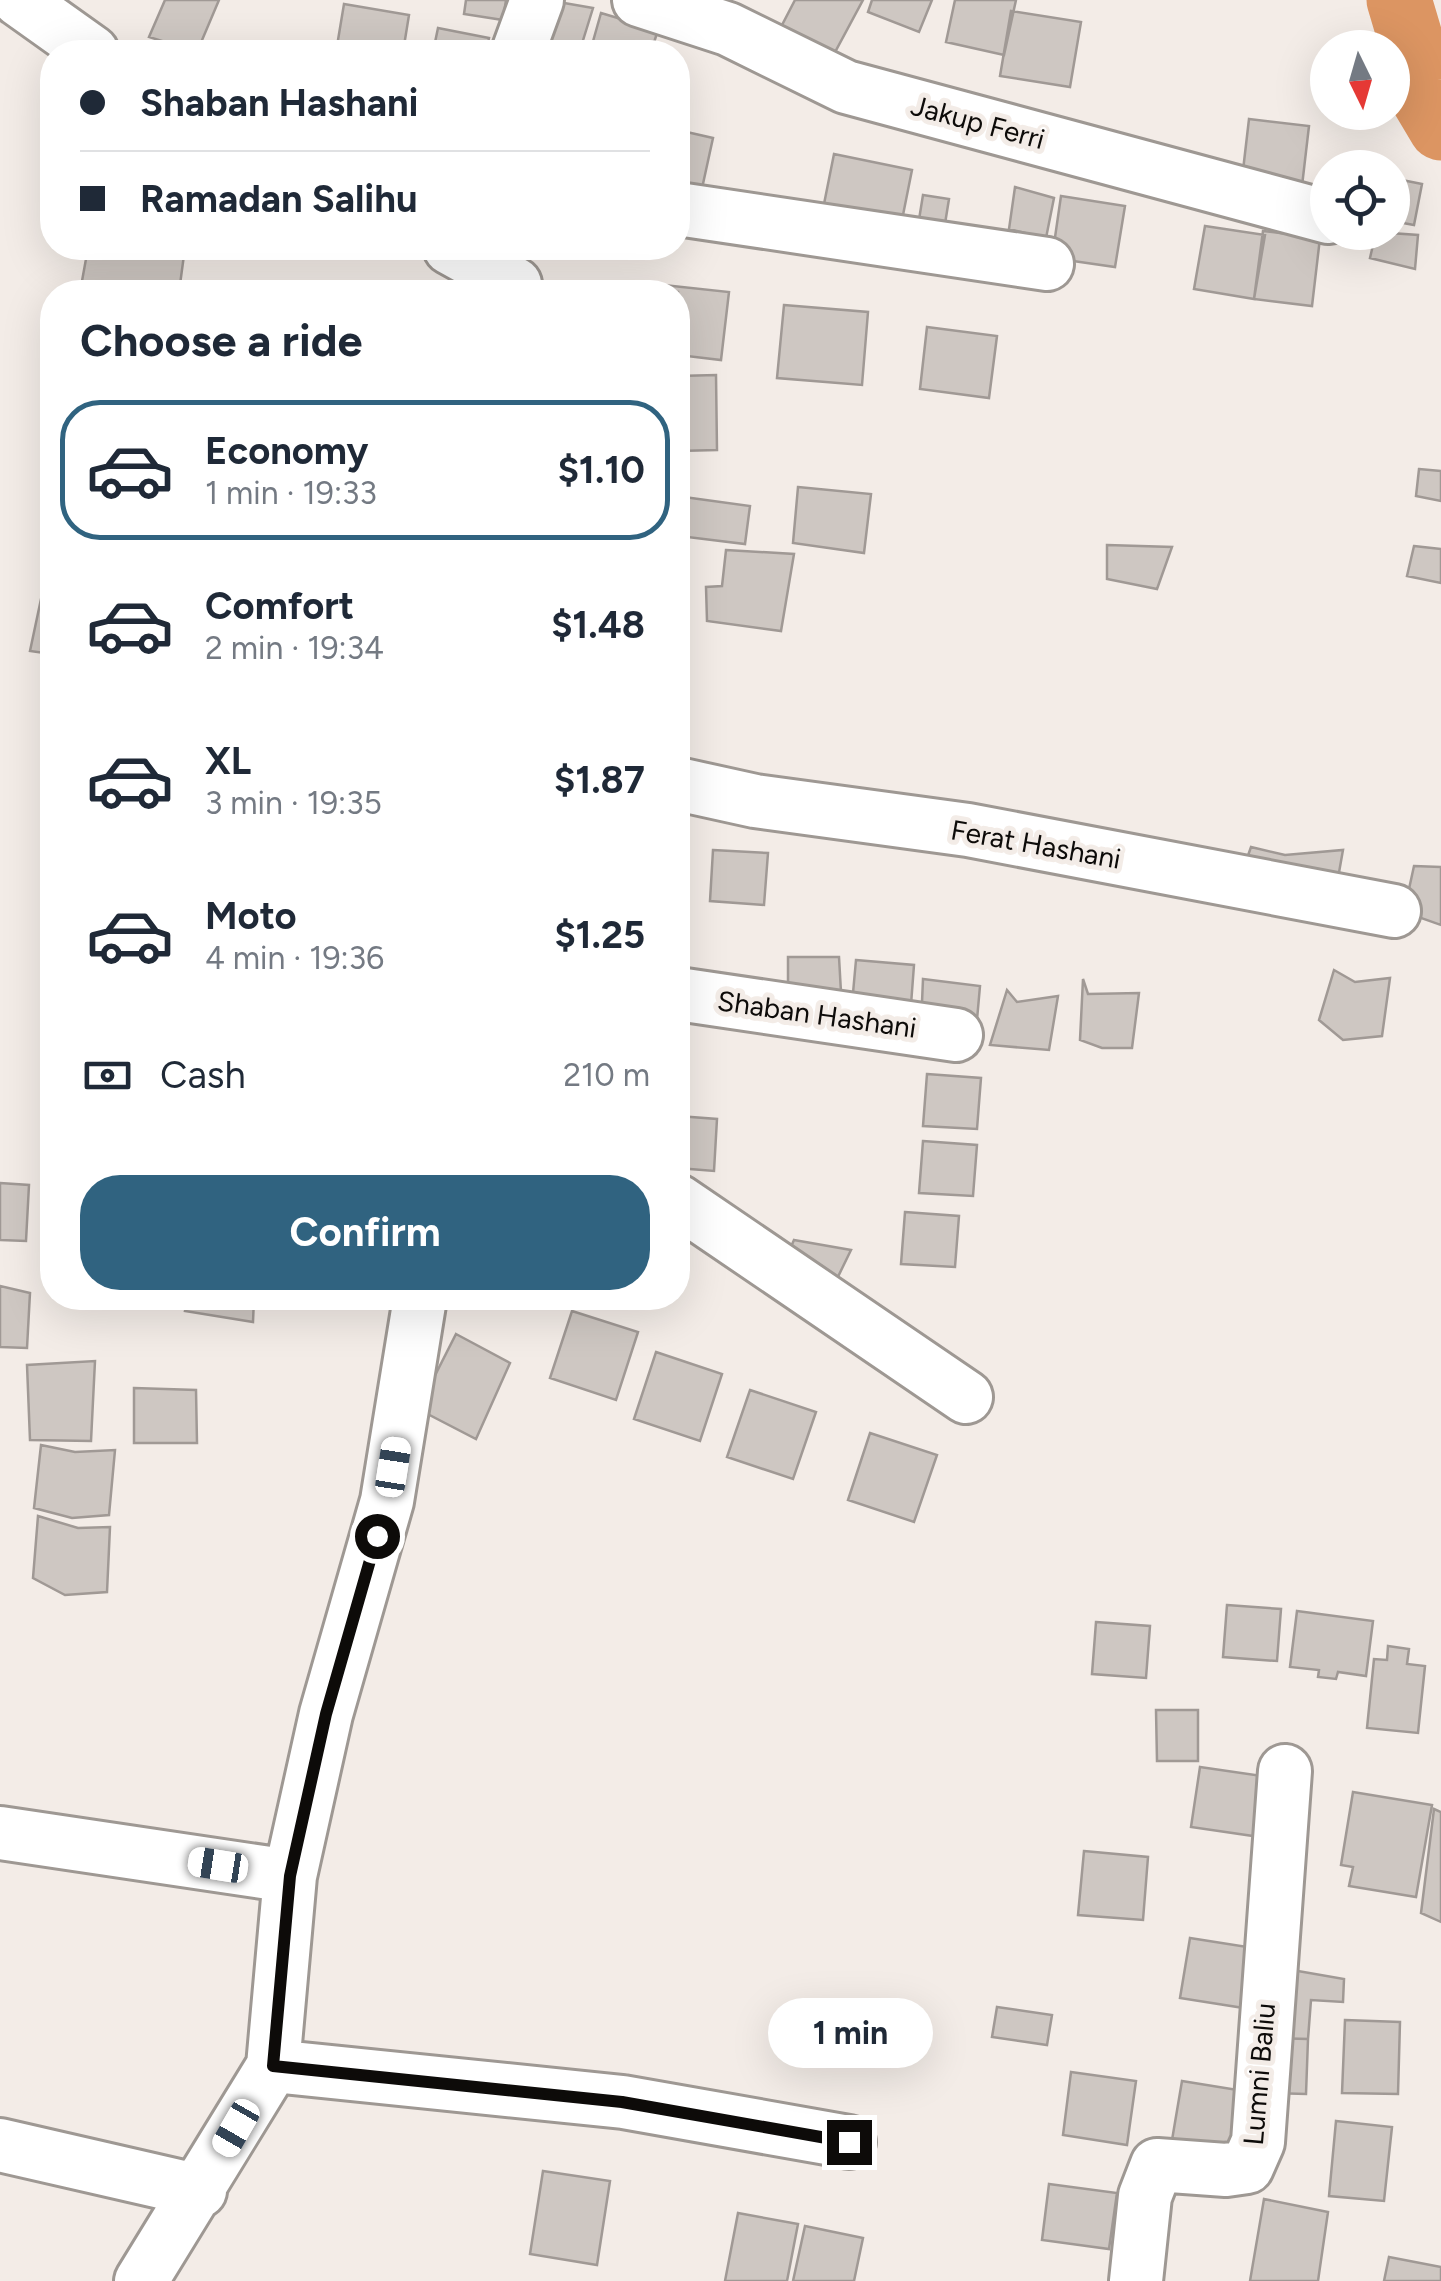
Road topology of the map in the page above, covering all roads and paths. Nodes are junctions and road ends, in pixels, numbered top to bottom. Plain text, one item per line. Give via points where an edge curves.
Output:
1 (19, 0) edge
2 (537, 0) edge
3 (638, 0) edge
4 (75, 40) edge
5 (522, 40) edge
6 (690, 211) edge
7 (1310, 212) edge
8 (479, 260) edge
9 (1047, 264) dead end
10 (516, 275) edge
11 (690, 786) edge
12 (1394, 911) dead end
13 (690, 996) edge
14 (956, 1035) dead end
15 (690, 1209) edge
16 (418, 1310) edge
17 (966, 1397) dead end
18 (1285, 1771) dead end
19 (0, 1833) edge
20 (290, 1876) junction
21 (273, 2066) junction
22 (849, 2142) dead end
23 (0, 2145) edge
24 (200, 2191) junction
25 (141, 2281) edge
26 (1136, 2281) edge

1 - 4 street
2 - 5 street
3 - 7 street, Jakup Ferri via 728,29 846,86
6 - 9 street
8 - 10 street
11 - 12 street, Ferat Hashani via 968,830
13 - 14 street, Shaban Hashani
15 - 17 street
16 - 20 street via 387,1501 326,1714
18 - 26 street, Lumni Baliu via 1258,2142 1248,2167 1156,2165 1145,2196
19 - 20 street
20 - 21 street
21 - 22 street via 622,2102
21 - 24 street
23 - 24 street
24 - 25 street

